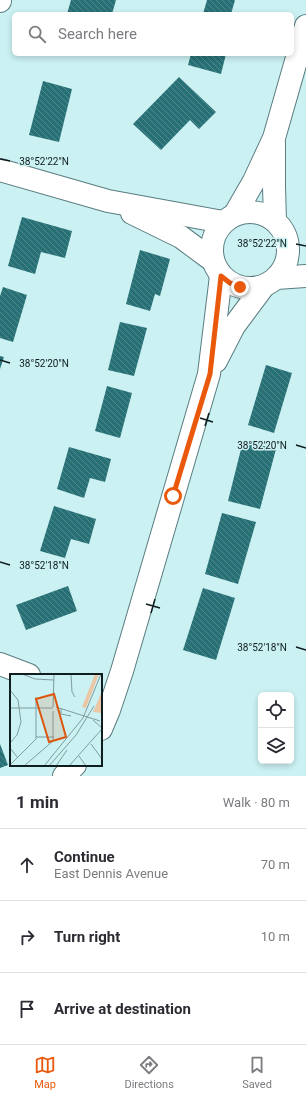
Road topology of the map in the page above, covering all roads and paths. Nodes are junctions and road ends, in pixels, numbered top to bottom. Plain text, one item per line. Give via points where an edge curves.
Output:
1 (306, 26) edge
2 (274, 138) junction
3 (0, 170) edge
4 (108, 201) junction
5 (229, 218) junction
6 (280, 227) junction
7 (306, 246) edge
8 (217, 268) junction
9 (306, 276) edge
10 (269, 282) junction
11 (210, 374) junction
12 (0, 664) edge
13 (26, 674) edge
14 (104, 715) edge
15 (74, 766) edge
16 (64, 776) edge

1 - 2 street
2 - 5 street via 254,181
2 - 6 street via 274,186
3 - 4 street
4 - 5 street
4 - 8 street via 181,237
5 - 6 street via 245,212 256,212 266,215
5 - 8 street via 217,230 213,239 211,250
6 - 7 street
6 - 10 street via 288,244 288,257 284,268
8 - 10 street via 230,283 240,287 251,289
8 - 11 street
9 - 10 street
10 - 11 street via 234,326
11 - 14 street via 122,671
12 - 13 street
15 - 16 street

